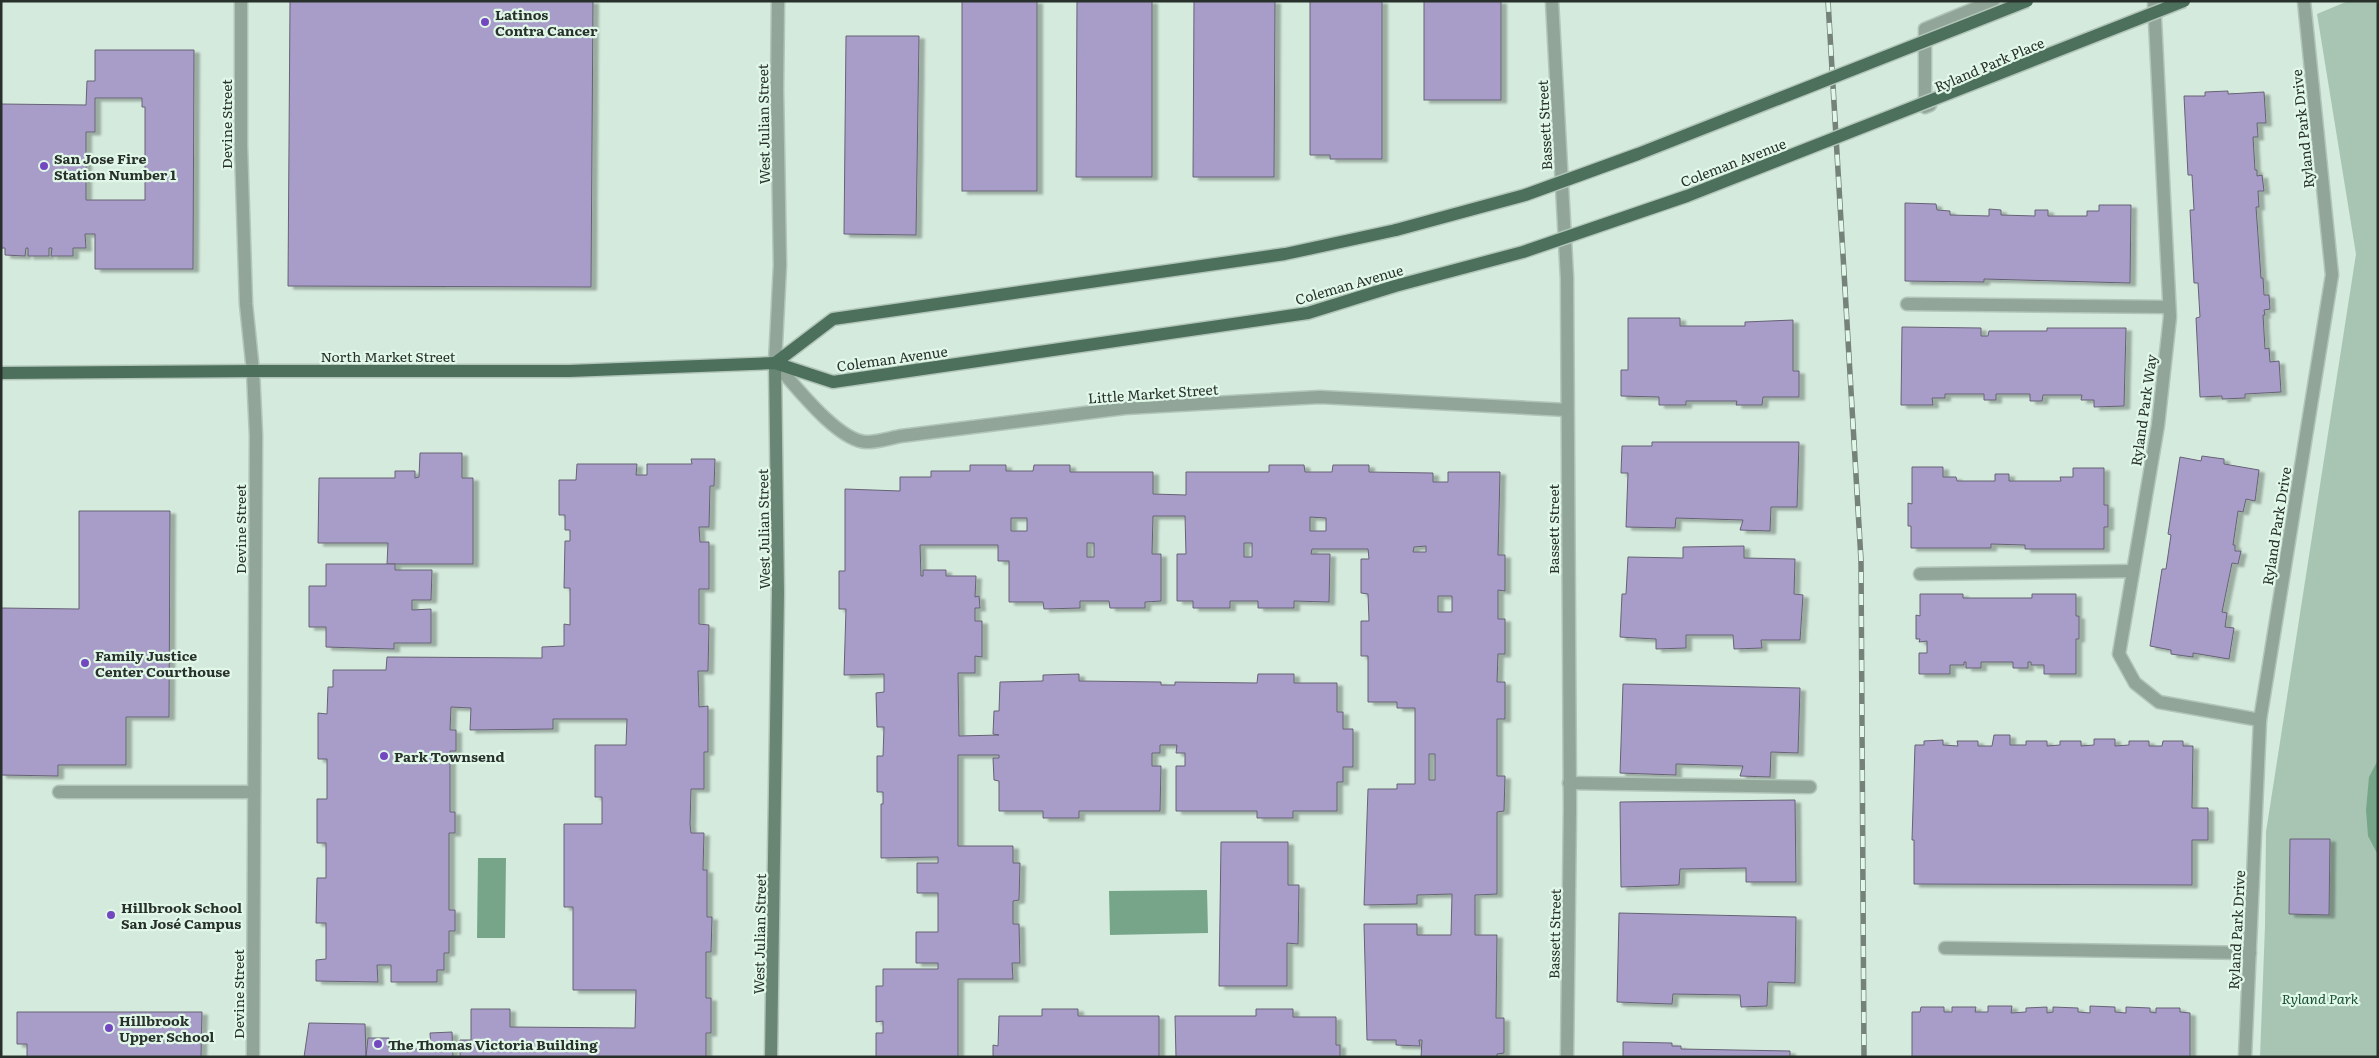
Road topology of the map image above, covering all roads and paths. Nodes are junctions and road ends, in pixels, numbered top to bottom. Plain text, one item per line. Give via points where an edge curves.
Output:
1 (241, 1) edge
2 (778, 1) edge
3 (1552, 1) edge
4 (1993, 1) edge
5 (2027, 1) edge
6 (2176, 1) edge
7 (2184, 1) edge
8 (2304, 1) edge
9 (2154, 6) edge
10 (1906, 304) dead end
11 (2169, 307) junction
12 (775, 363) junction
13 (253, 371) junction
14 (1, 374) edge
15 (1567, 410) junction
16 (2133, 571) junction
17 (1920, 574) dead end
18 (2260, 720) junction
19 (1569, 783) junction
20 (1810, 787) dead end
21 (59, 792) dead end
22 (254, 792) junction
23 (1945, 948) dead end
24 (2250, 953) junction
25 (253, 1057) edge
26 (771, 1057) edge
27 (1567, 1057) edge
28 (2246, 1057) edge

1 - 13 street, Devine Street via 245,294
2 - 12 street, West Julian Street via 780,266
3 - 15 street, Bassett Street via 1567,278
4 - 9 street, Ryland Park Place via 1925,29 1925,107
5 - 12 main road, bridge via 1525,195 1396,230 1284,254 833,319
6 - 9 street, Ryland Park Place
7 - 12 main road, Coleman Avenue, bridge via 1687,196 1523,252 1394,286 1308,313 833,382
8 - 18 street, Ryland Park Drive via 2332,275
9 - 11 street, Ryland Park Way
10 - 11 street
11 - 16 street, Ryland Park Way via 2158,424
12 - 13 main road, North Market Street via 568,371
12 - 15 street, Little Market Street via 849,438 866,442 1125,408 1320,397
12 - 26 main road, West Julian Street via 778,593
13 - 14 main road, North Market Street
13 - 22 street, Devine Street via 256,435
15 - 19 street, Bassett Street
16 - 17 street
16 - 18 street, Ryland Park Way via 2120,654 2135,683 2159,702
18 - 24 street, Ryland Park Drive
19 - 20 street
19 - 27 street, Bassett Street
21 - 22 street
22 - 25 street, Devine Street
23 - 24 street
24 - 28 street, Ryland Park Drive

